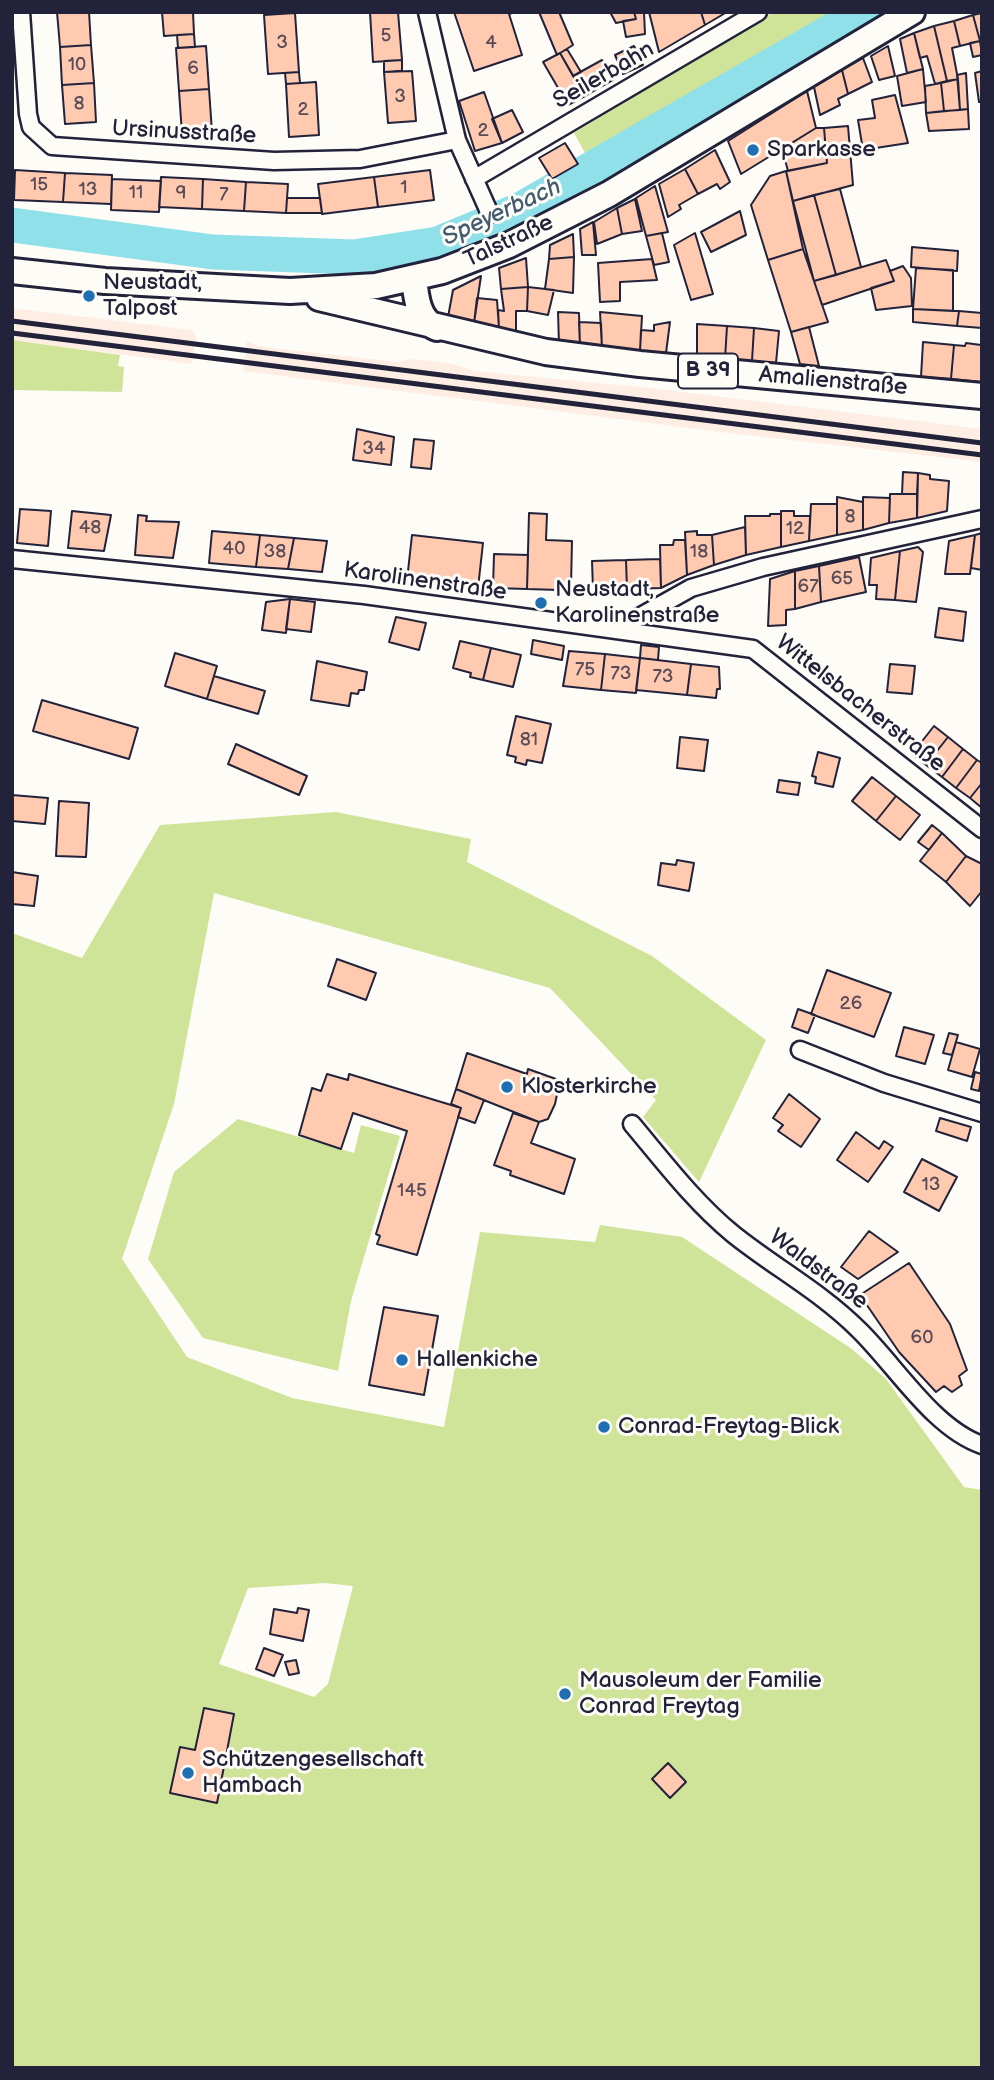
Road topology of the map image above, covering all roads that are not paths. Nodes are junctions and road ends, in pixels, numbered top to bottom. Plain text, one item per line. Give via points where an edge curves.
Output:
1 (21, 12) edge
2 (427, 12) edge
3 (758, 12) edge
4 (908, 14) edge
5 (457, 140) junction
6 (474, 179) junction
7 (490, 214) dead end
8 (12, 271) edge
9 (414, 279) junction
10 (290, 291) junction
11 (437, 328) junction
12 (982, 396) edge
13 (982, 519) edge
14 (12, 559) edge
15 (616, 630) junction
16 (982, 829) edge
17 (800, 1050) dead end
18 (982, 1113) edge
19 (632, 1124) dead end
20 (982, 1445) edge

1 - 5 street, Ursinusstraße via 31,127 52,146 286,161 360,159
2 - 5 street
3 - 6 street, Seilerbahn
4 - 9 main road, Talstraße via 609,194 487,255
5 - 6 street
6 - 7 street
8 - 10 main road, Talstraße
9 - 10 main road, Talstraße via 365,288
9 - 11 main road via 419,307
10 - 11 main road, Amalienstraße
11 - 12 main road, Amalienstraße / B 39 via 546,352 640,364
13 - 15 street via 763,567 703,585
14 - 15 street, Karolinenstraße via 364,595
15 - 16 street, Wittelsbacherstraße via 753,649
17 - 18 street via 884,1083
19 - 20 street, Waldstraße via 730,1231 834,1307 944,1423

